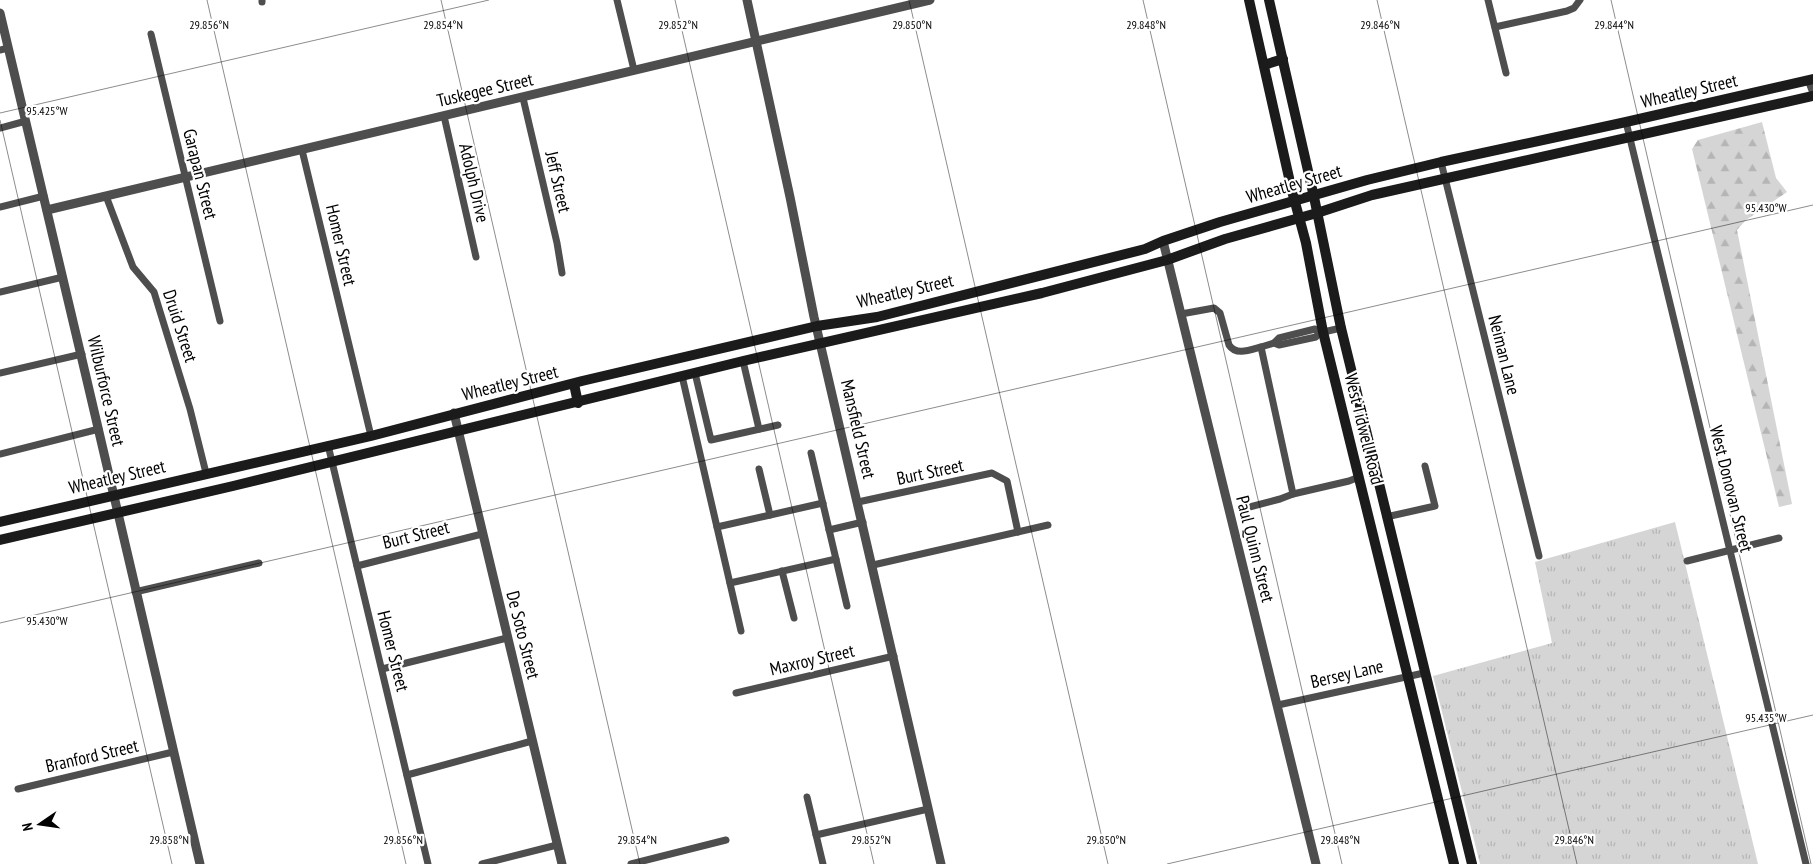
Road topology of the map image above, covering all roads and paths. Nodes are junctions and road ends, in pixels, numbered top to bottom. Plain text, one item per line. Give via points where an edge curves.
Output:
1 (618, 0) edge
2 (747, 0) edge
3 (930, 0) edge
4 (1249, 0) edge
5 (1269, 0) edge
6 (1488, 0) edge
7 (1580, 0) edge
8 (0, 13) edge
9 (1495, 27) junction
10 (151, 34) dead end
11 (756, 42) junction
12 (4, 49) edge
13 (1283, 59) junction
14 (1264, 65) junction
15 (634, 70) junction
16 (1506, 73) dead end
17 (1811, 80) edge
18 (1813, 94) edge
19 (523, 98) junction
20 (444, 116) junction
21 (26, 121) junction
22 (1626, 122) junction
23 (0, 128) edge
24 (1630, 138) junction
25 (302, 150) junction
26 (1441, 162) junction
27 (186, 178) junction
28 (1444, 179) junction
29 (44, 196) junction
30 (106, 196) junction
31 (1314, 197) junction
32 (1296, 201) junction
33 (0, 207) edge
34 (47, 210) junction
35 (1316, 213) junction
36 (1300, 218) junction
37 (1163, 241) junction
38 (476, 257) dead end
39 (1167, 260) junction
40 (562, 273) dead end
41 (1048, 274) junction
42 (63, 277) junction
43 (1052, 290) junction
44 (0, 292) edge
45 (933, 302) junction
46 (1181, 314) junction
47 (937, 318) junction
48 (220, 321) dead end
49 (817, 326) junction
50 (1341, 328) junction
51 (1321, 332) junction
52 (820, 343) junction
53 (1261, 347) junction
54 (82, 354) junction
55 (691, 356) junction
56 (743, 362) junction
57 (0, 373) edge
58 (695, 373) junction
59 (682, 376) junction
60 (574, 384) junction
61 (578, 403) junction
62 (454, 413) junction
63 (778, 425) dead end
64 (99, 429) junction
65 (758, 429) junction
66 (458, 432) junction
67 (371, 436) junction
68 (328, 444) junction
69 (811, 453) dead end
70 (0, 454) edge
71 (332, 462) junction
72 (1425, 466) dead end
73 (229, 468) junction
74 (759, 469) dead end
75 (206, 473) junction
76 (1354, 479) junction
77 (233, 486) junction
78 (1293, 494) junction
79 (113, 495) junction
80 (858, 502) junction
81 (823, 503) junction
82 (1242, 509) dead end
83 (116, 512) junction
84 (770, 515) junction
85 (1386, 517) junction
86 (0, 522) edge
87 (863, 522) junction
88 (1048, 525) dead end
89 (717, 527) junction
90 (829, 530) junction
91 (1018, 532) junction
92 (482, 534) junction
93 (1779, 538) dead end
94 (0, 540) edge
95 (1731, 551) junction
96 (1540, 556) dead end
97 (836, 559) junction
98 (1396, 560) junction
99 (1687, 561) dead end
100 (258, 563) dead end
101 (873, 565) junction
102 (1381, 565) junction
103 (357, 566) junction
104 (782, 571) junction
105 (730, 583) junction
106 (135, 592) junction
107 (847, 606) dead end
108 (794, 618) dead end
109 (741, 631) dead end
110 (507, 638) junction
111 (894, 656) junction
112 (382, 669) junction
113 (1424, 673) junction
114 (1408, 675) junction
115 (736, 693) dead end
116 (1278, 705) junction
117 (532, 741) junction
118 (173, 752) junction
119 (407, 775) junction
120 (1434, 782) junction
121 (1451, 782) junction
122 (18, 789) dead end
123 (807, 797) dead end
124 (928, 809) junction
125 (816, 835) junction
126 (726, 840) dead end
127 (557, 845) junction
128 (200, 864) edge
129 (428, 864) edge
130 (482, 864) edge
131 (562, 864) edge
132 (631, 864) edge
133 (823, 864) edge
134 (941, 864) edge
135 (1316, 864) edge
136 (1454, 864) edge
137 (1472, 864) edge
138 (1806, 864) edge

1 - 15 street
2 - 11 street, Mansfield Street
3 - 11 street, Tuskegee Street
4 - 14 main road, West Tidwell Road
5 - 13 main road, West Tidwell Road
6 - 9 street
7 - 9 street via 1574,8 1559,13
8 - 12 street, Wilburforce Street
9 - 16 street
10 - 27 street, Garapan Street
11 - 15 street, Tuskegee Street
11 - 49 street, Mansfield Street
12 - 21 street, Wilburforce Street
13 - 14 main road
13 - 31 main road, West Tidwell Road
14 - 32 main road, West Tidwell Road
15 - 19 street, Tuskegee Street
17 - 18 street
17 - 22 main road, Wheatley Street
18 - 24 main road, Wheatley Street
19 - 20 street, Tuskegee Street
19 - 40 street, Jeff Street
20 - 25 street, Tuskegee Street
20 - 38 street, Adolph Drive
21 - 23 street
21 - 29 street, Wilburforce Street
22 - 24 street, West Donovan Street
22 - 26 main road, Wheatley Street
24 - 28 main road, Wheatley Street
24 - 95 street, West Donovan Street
25 - 27 street, Tuskegee Street
25 - 67 street, Homer Street
26 - 28 street, Neiman Lane
26 - 31 main road, Wheatley Street
27 - 30 street, Tuskegee Street
27 - 48 street, Garapan Street
28 - 35 main road, Wheatley Street via 1372,195
28 - 96 street, Neiman Lane
29 - 33 street
29 - 34 street, Wilburforce Street
30 - 34 street, Tuskegee Street
30 - 75 street, Druid Street via 133,267 154,292
31 - 32 main road, Wheatley Street
31 - 35 main road, West Tidwell Road
32 - 36 main road, West Tidwell Road
32 - 37 main road, Wheatley Street
34 - 42 street, Wilburforce Street
35 - 36 main road, Wheatley Street
35 - 50 main road, West Tidwell Road
36 - 39 main road, Wheatley Street via 1225,239
36 - 51 main road, West Tidwell Road
37 - 39 street, Paul Quinn Street
37 - 41 main road, Wheatley Street via 1145,249
39 - 43 main road, Wheatley Street
39 - 46 street, Paul Quinn Street
41 - 43 main road
41 - 45 main road, Wheatley Street
42 - 44 street
42 - 54 street, Wilburforce Street
43 - 47 main road, Wheatley Street
45 - 47 main road
45 - 49 main road, Wheatley Street via 877,317
46 - 53 street via 1214,308 1220,313 1231,349 1240,352
46 - 116 street, Paul Quinn Street
47 - 52 main road, Wheatley Street
49 - 52 street, Mansfield Street
49 - 55 main road, Wheatley Street
50 - 51 street
50 - 85 main road, West Tidwell Road
51 - 53 street via 1315,329 1279,338
51 - 76 main road, West Tidwell Road
52 - 56 main road, Wheatley Street
52 - 80 street, Mansfield Street
53 - 78 street
54 - 57 street
54 - 64 street, Wilburforce Street
55 - 58 main road
55 - 60 main road, Wheatley Street
56 - 58 main road, Wheatley Street
56 - 65 street
58 - 59 main road, Wheatley Street
58 - 65 street via 711,440
59 - 61 main road, Wheatley Street
59 - 89 street
60 - 61 main road
60 - 62 main road, Wheatley Street
61 - 66 main road, Wheatley Street
62 - 66 street, De Soto Street
62 - 67 main road, Wheatley Street
63 - 65 street
64 - 70 street
64 - 79 street, Wilburforce Street
66 - 71 main road, Wheatley Street
66 - 92 street, De Soto Street
67 - 68 main road, Wheatley Street
68 - 71 street, Homer Street
68 - 73 main road, Wheatley Street
69 - 81 street
71 - 77 main road, Wheatley Street
71 - 103 street, Homer Street
72 - 85 street via 1435,506
73 - 75 main road, Wheatley Street
73 - 77 main road
74 - 84 street
75 - 79 main road, Wheatley Street
76 - 78 street
76 - 102 main road, West Tidwell Road
77 - 83 main road, Wheatley Street
78 - 82 street
79 - 83 street, Wilburforce Street
79 - 86 main road, Wheatley Street
80 - 87 street, Mansfield Street
80 - 91 street, Burt Street via 992,474 1007,481
81 - 84 street
81 - 90 street
83 - 94 main road, Wheatley Street
83 - 106 street, Wilburforce Street
84 - 89 street
85 - 98 main road, West Tidwell Road
87 - 90 street
87 - 101 street, Mansfield Street
88 - 91 street
89 - 105 street
90 - 97 street
91 - 101 street
92 - 103 street, Burt Street
92 - 110 street, De Soto Street
93 - 95 street
95 - 99 street
95 - 138 street, West Donovan Street
97 - 104 street
97 - 107 street
98 - 102 main road
98 - 113 main road, West Tidwell Road
100 - 106 street
101 - 111 street, Mansfield Street
102 - 114 main road, West Tidwell Road
103 - 112 street, Homer Street
104 - 105 street
104 - 108 street
105 - 109 street
106 - 118 street, Wilburforce Street
110 - 112 street
110 - 117 street, De Soto Street
111 - 115 street, Maxroy Street
111 - 124 street, Mansfield Street
112 - 119 street, Homer Street
113 - 114 street, Bersey Lane
113 - 121 main road, West Tidwell Road
114 - 116 street, Bersey Lane
114 - 120 main road, West Tidwell Road
116 - 135 street, Paul Quinn Street
117 - 119 street
117 - 127 street, De Soto Street
118 - 122 street, Branford Street
118 - 128 street, Wilburforce Street
119 - 129 street, Homer Street
120 - 121 main road
120 - 136 main road, West Tidwell Road
121 - 137 main road, West Tidwell Road
123 - 125 street
124 - 125 street
124 - 134 street, Mansfield Street
125 - 133 street
126 - 132 street
127 - 130 street
127 - 131 street, De Soto Street

